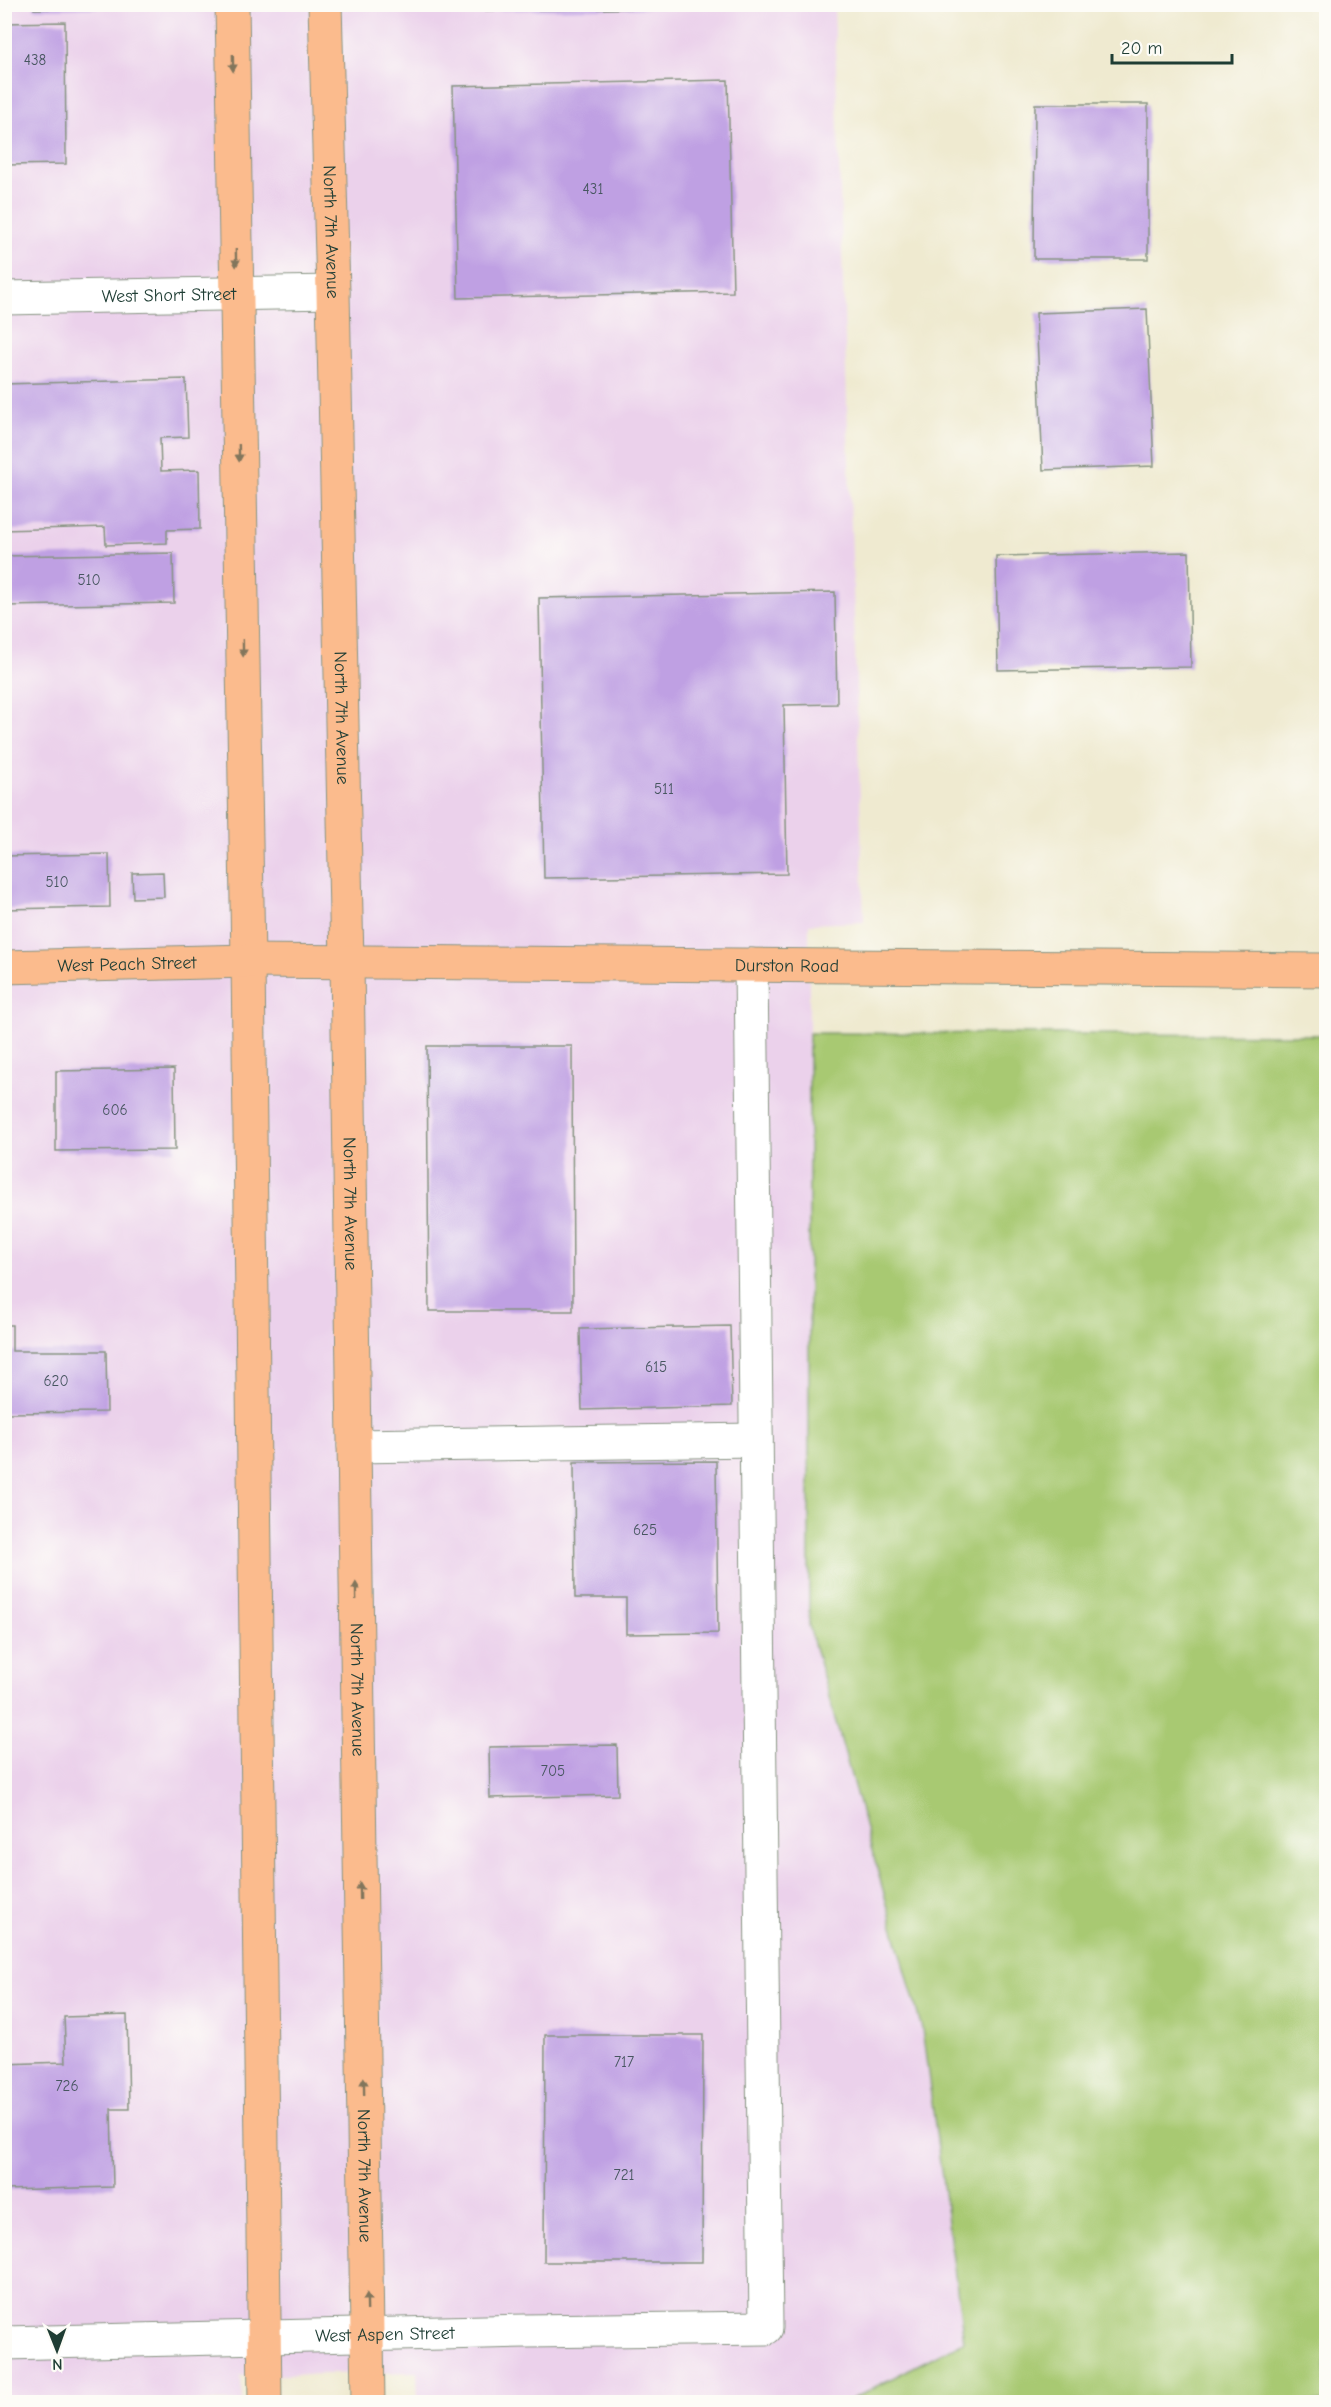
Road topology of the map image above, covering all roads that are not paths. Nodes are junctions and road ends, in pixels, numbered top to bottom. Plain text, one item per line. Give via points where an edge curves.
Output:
1 (232, 4) edge
2 (325, 4) edge
3 (333, 292) junction
4 (236, 293) junction
5 (4, 297) edge
6 (248, 961) junction
7 (346, 963) junction
8 (752, 965) junction
9 (4, 967) edge
10 (1326, 970) edge
11 (756, 1440) junction
12 (354, 1446) junction
13 (367, 2334) junction
14 (264, 2337) junction
15 (4, 2343) edge
16 (265, 2403) edge
17 (368, 2403) edge

1 -> 4 main road
2 - 3 main road, North 7th Avenue
3 - 4 street, West Short Street
3 - 7 main road, North 7th Avenue
4 - 5 street, West Short Street
4 -> 6 main road
6 - 7 main road, Durston Road
6 - 9 main road, West Peach Street
6 - 14 main road
7 - 8 main road, Durston Road
7 - 12 main road, North 7th Avenue
8 - 10 main road, Durston Road
8 - 11 street
11 - 12 street
11 - 13 street, West Aspen Street via 766,2328
13 -> 12 main road, North 7th Avenue
13 - 14 street, West Aspen Street
13 - 17 main road, North 7th Avenue
14 - 15 street, West Aspen Street
14 - 16 main road

